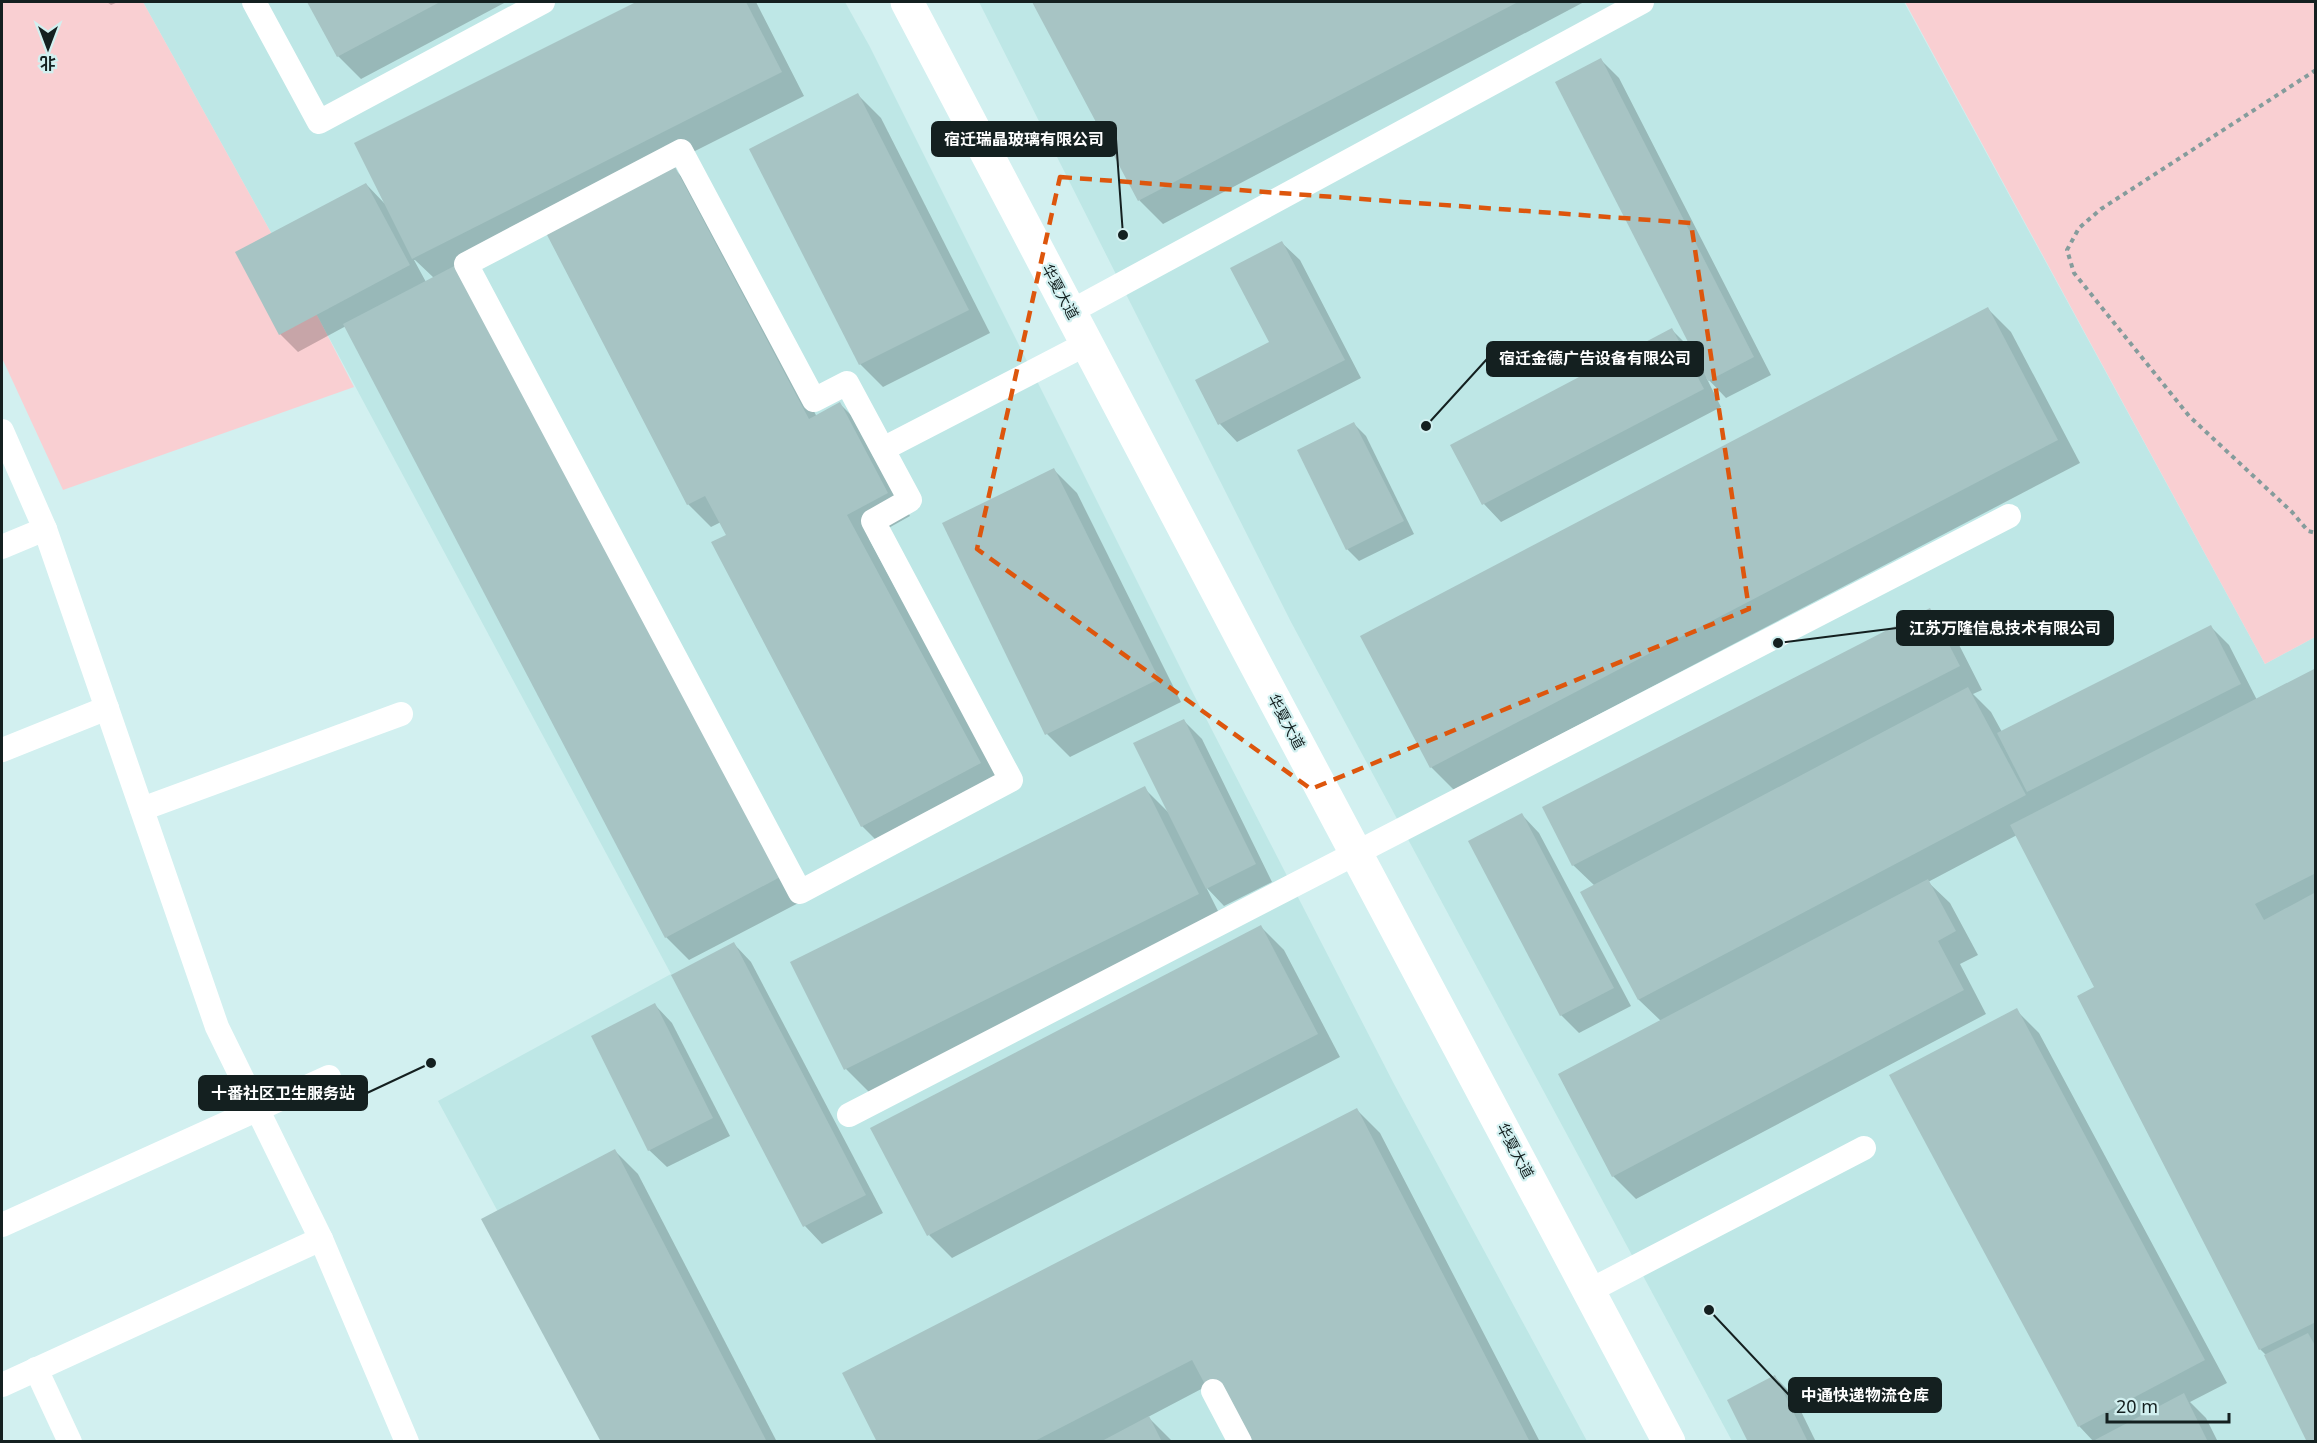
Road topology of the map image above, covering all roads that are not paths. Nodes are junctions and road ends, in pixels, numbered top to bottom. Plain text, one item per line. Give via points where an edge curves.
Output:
1 (254, 2) edge
2 (543, 2) edge
3 (907, 2) edge
4 (1642, 2) edge
5 (1070, 312) junction
6 (1086, 344) junction
7 (2, 431) edge
8 (883, 449) junction
9 (2009, 516) dead end
10 (45, 529) junction
11 (2, 547) edge
12 (107, 708) junction
13 (401, 714) dead end
14 (2, 750) edge
15 (142, 809) junction
16 (1356, 854) junction
17 (329, 1077) dead end
18 (258, 1110) junction
19 (849, 1115) dead end
20 (1864, 1148) dead end
21 (2, 1225) edge
22 (321, 1239) junction
23 (1589, 1291) junction
24 (36, 1369) junction
25 (2, 1385) edge
26 (1213, 1391) dead end
27 (69, 1442) edge
28 (407, 1442) edge
29 (1240, 1442) edge
30 (1669, 1442) edge

1 - 2 lane via 319,122
3 - 5 street, 华夏大道
4 - 5 lane
5 - 6 street, 华夏大道
6 - 8 lane
6 - 16 street, 华夏大道
7 - 10 lane
8 - 8 lane via 847,383 814,400 681,151 466,264 800,891 1011,780 873,521 910,501
9 - 16 lane
10 - 11 lane
10 - 12 lane
12 - 14 lane
12 - 15 lane
13 - 15 lane
15 - 18 lane via 217,1028
16 - 19 lane
16 - 23 street, 华夏大道
17 - 18 lane
18 - 21 lane
18 - 22 lane
20 - 23 lane
22 - 24 lane
22 - 28 lane
23 - 30 street, 华夏大道
24 - 25 lane
24 - 27 lane
26 - 29 lane

